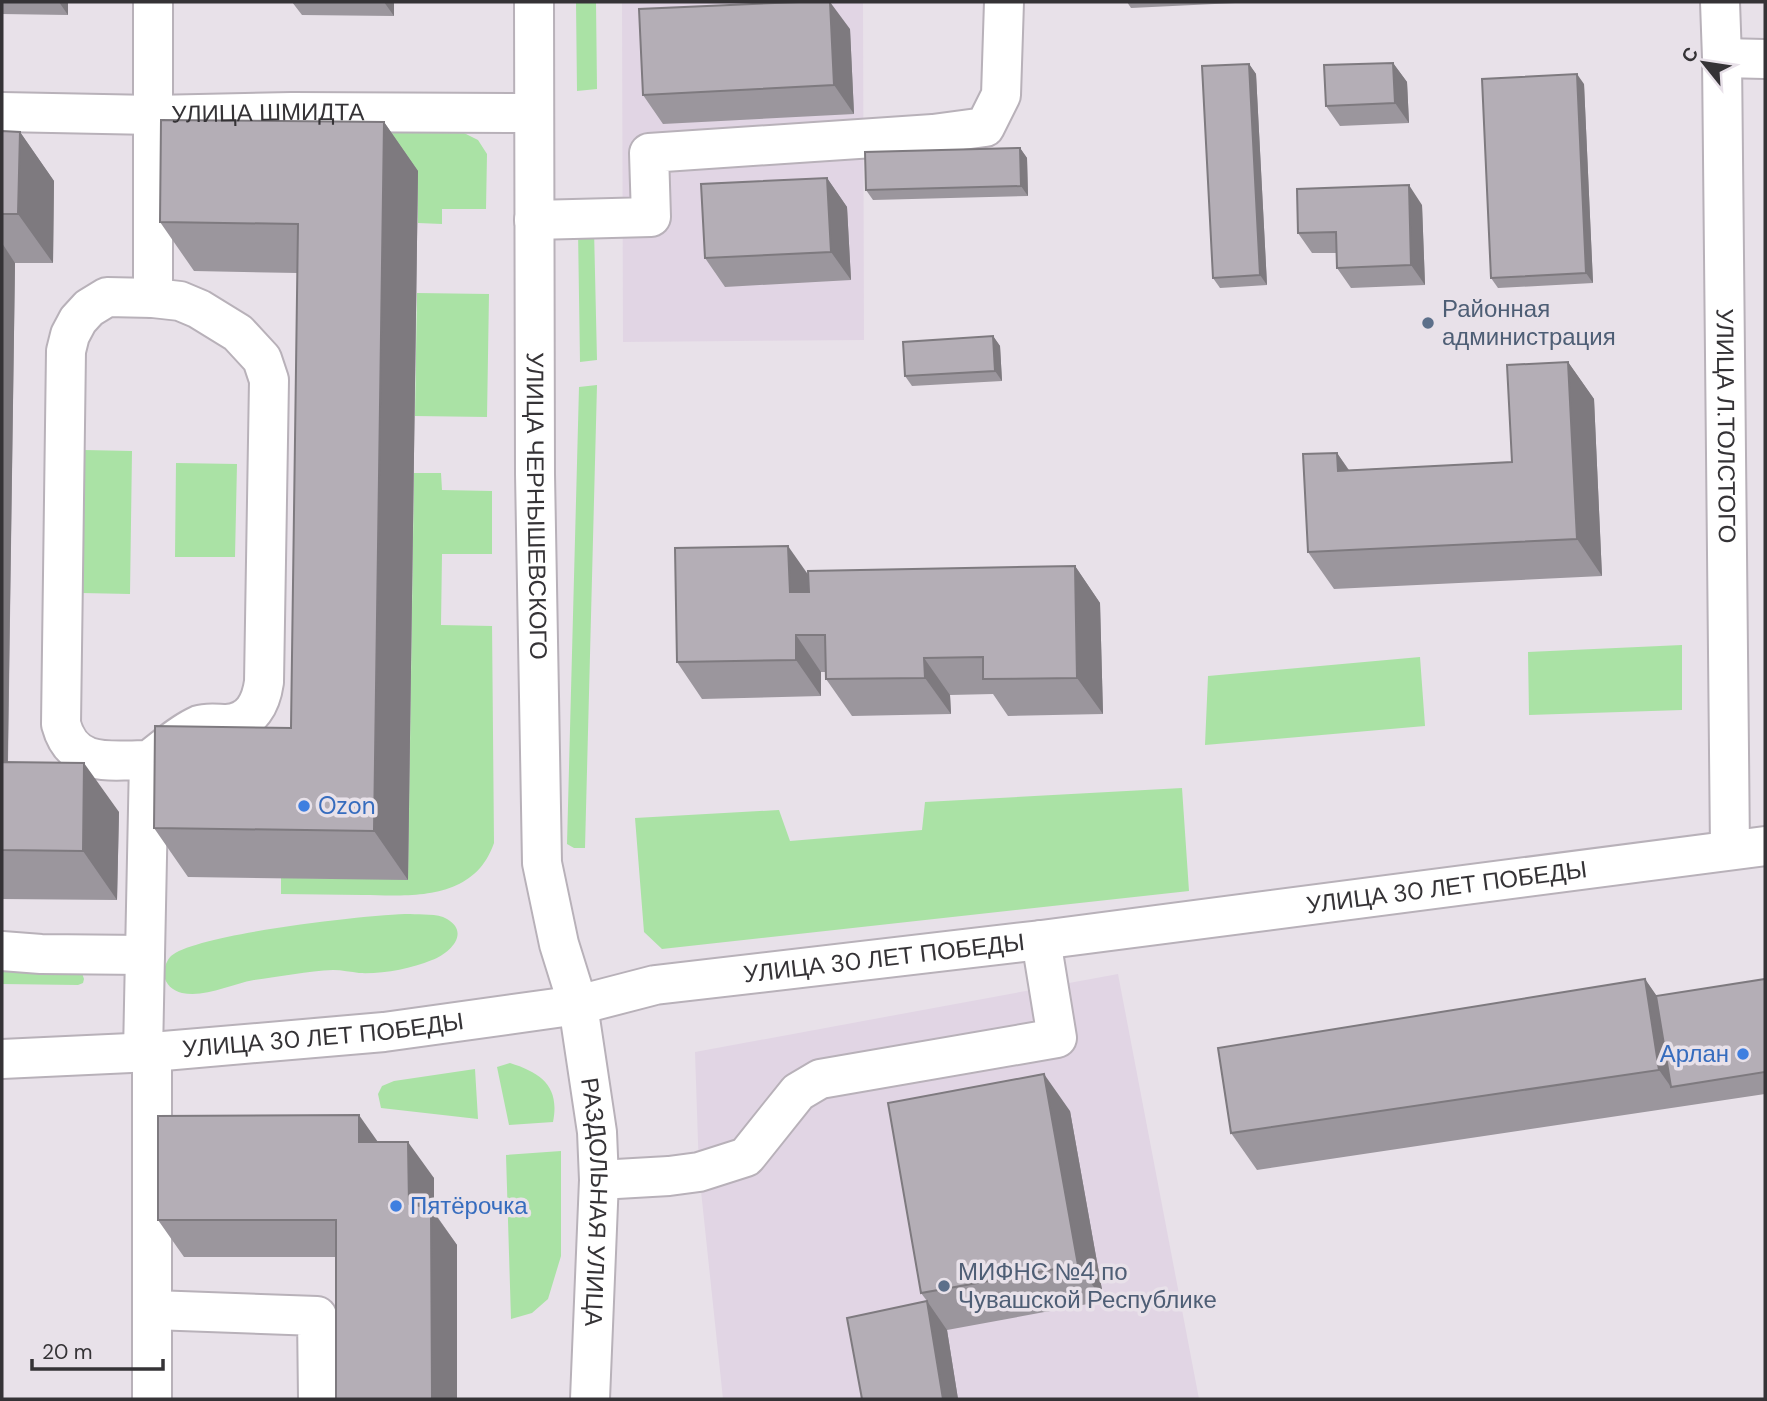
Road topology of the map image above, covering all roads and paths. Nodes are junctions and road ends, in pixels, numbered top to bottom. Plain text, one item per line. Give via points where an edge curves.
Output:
1 (153, 2) edge
2 (534, 2) edge
3 (1004, 2) edge
4 (1720, 2) edge
5 (1722, 58) junction
6 (1765, 59) edge
7 (2, 112) edge
8 (534, 113) junction
9 (153, 114) junction
10 (534, 220) junction
11 (153, 298) junction
12 (149, 760) junction
13 (1748, 848) edge
14 (1041, 940) junction
15 (2, 951) edge
16 (145, 955) junction
17 (578, 1005) junction
18 (147, 1053) junction
19 (2, 1059) edge
20 (599, 1180) junction
21 (153, 1310) junction
22 (152, 1399) edge
23 (318, 1399) edge
24 (590, 1399) edge

1 - 9 street
2 - 8 street, УЛИЦА ЧЕРНЫШЕВСКОГО
3 - 10 street via 1001,94 985,127 649,153 651,216
4 - 5 street, УЛИЦА Л.ТОЛСТОГО
5 - 6 street
5 - 13 street, УЛИЦА Л.ТОЛСТОГО
7 - 9 street, УЛИЦА ШМИДТА
8 - 9 street, УЛИЦА ШМИДТА
8 - 10 street, УЛИЦА ЧЕРНЫШЕВСКОГО
9 - 11 street
10 - 17 street, УЛИЦА ЧЕРНЫШЕВСКОГО via 542,863
11 - 12 street via 107,297 78,320 66,351 61,724 68,743 84,756
11 - 12 street via 189,304 238,333 262,359 269,380 262,697 242,720 197,726
12 - 16 street
13 - 14 street, УЛИЦА 30 ЛЕТ ПОБЕДЫ
14 - 17 street, УЛИЦА 30 ЛЕТ ПОБЕДЫ via 655,985
14 - 20 street via 1057,1038 820,1079 798,1092 746,1157 669,1177
15 - 16 street
16 - 18 street
17 - 18 street, УЛИЦА 30 ЛЕТ ПОБЕДЫ via 384,1032
17 - 20 street, РАЗДОЛЬНАЯ УЛИЦА via 597,1132
18 - 19 street, УЛИЦА 30 ЛЕТ ПОБЕДЫ
18 - 21 street
20 - 24 street, РАЗДОЛЬНАЯ УЛИЦА
21 - 22 street
21 - 23 street via 317,1317

